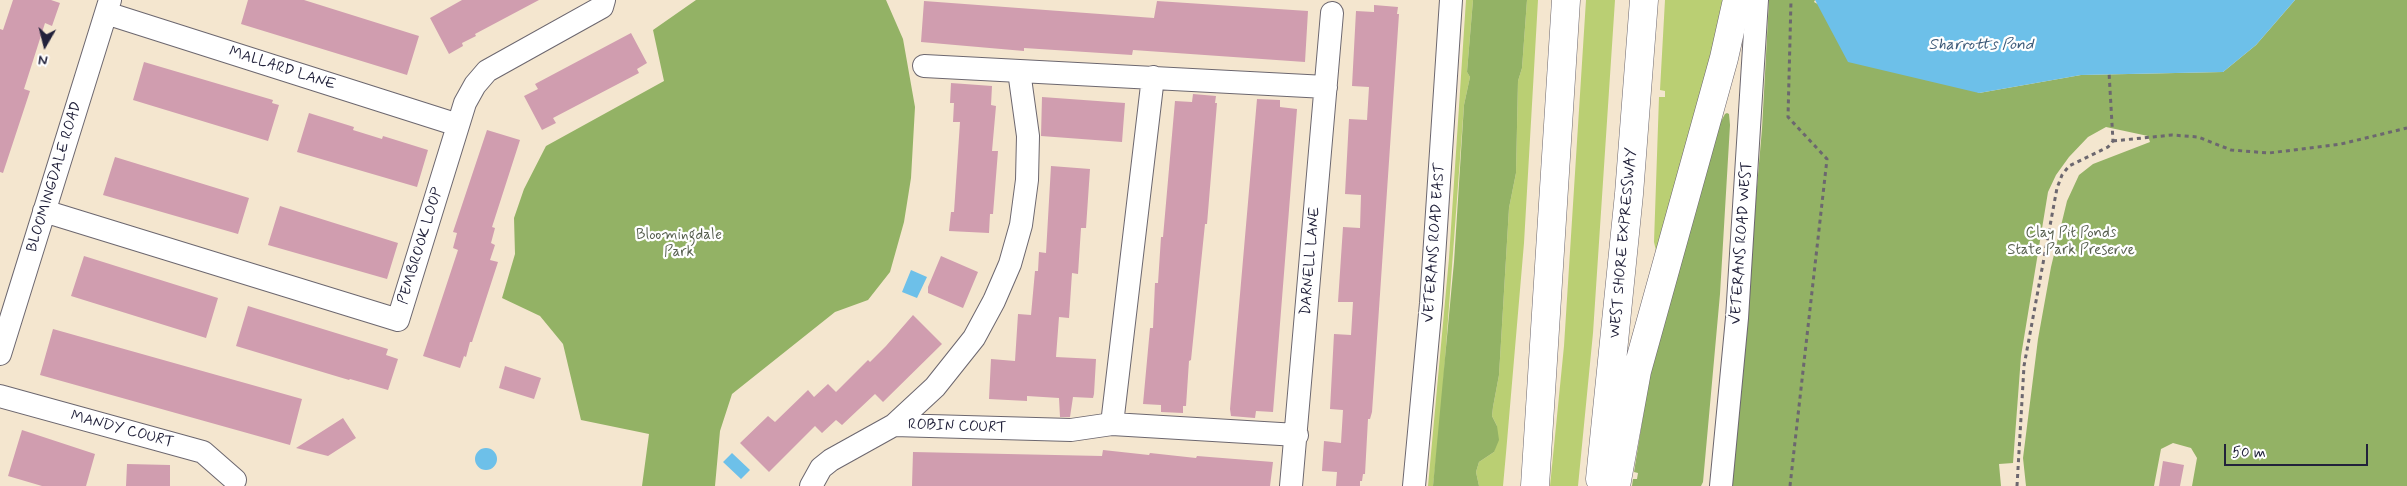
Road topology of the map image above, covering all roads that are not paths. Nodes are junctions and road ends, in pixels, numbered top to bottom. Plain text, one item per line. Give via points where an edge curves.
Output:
1 (604, 0) edge
2 (1451, 0) edge
3 (1566, 0) edge
4 (1644, 0) edge
5 (1737, 0) edge
6 (1757, 0) edge
7 (108, 7) edge
8 (1332, 13) dead end
9 (924, 66) dead end
10 (1019, 71) junction
11 (1153, 77) junction
12 (1326, 87) junction
13 (458, 125) junction
14 (44, 210) junction
15 (0, 354) edge
16 (1542, 358) junction
17 (0, 396) edge
18 (1112, 424) junction
19 (894, 425) junction
20 (1297, 435) junction
21 (235, 480) dead end
22 (811, 486) edge
23 (1291, 486) edge
24 (1414, 486) edge
25 (1520, 486) edge
26 (1535, 486) edge
27 (1599, 486) edge
28 (1616, 486) edge
29 (1721, 486) edge

1 - 13 street, PEMBROOK LOOP via 602,7 487,72 465,103
2 - 24 street, VETERANS ROAD EAST via 1430,313
3 - 16 highway
4 - 27 highway, WEST SHORE EXPRESSWAY via 1630,185
5 - 28 highway via 1724,58 1637,371
6 - 29 street, VETERANS ROAD WEST via 1737,318
7 - 13 street, MALLARD LANE
7 - 14 street, BLOOMINGDALE ROAD
8 - 12 street, DARNELL LANE
9 - 10 street
10 - 11 street
10 - 19 street, ROBIN COURT via 1028,136 1027,180 1021,225 1010,264 974,338 950,370
11 - 12 street
11 - 18 street
12 - 20 street, DARNELL LANE
13 - 14 street, PEMBROOK LOOP via 398,320
14 - 15 street, BLOOMINGDALE ROAD
16 - 25 highway
16 - 26 highway
17 - 21 street, MANDY COURT via 203,452
18 - 19 street, ROBIN COURT via 1071,430
18 - 20 street
19 - 22 street, ROBIN COURT via 830,460 821,468
20 - 23 street, DARNELL LANE

